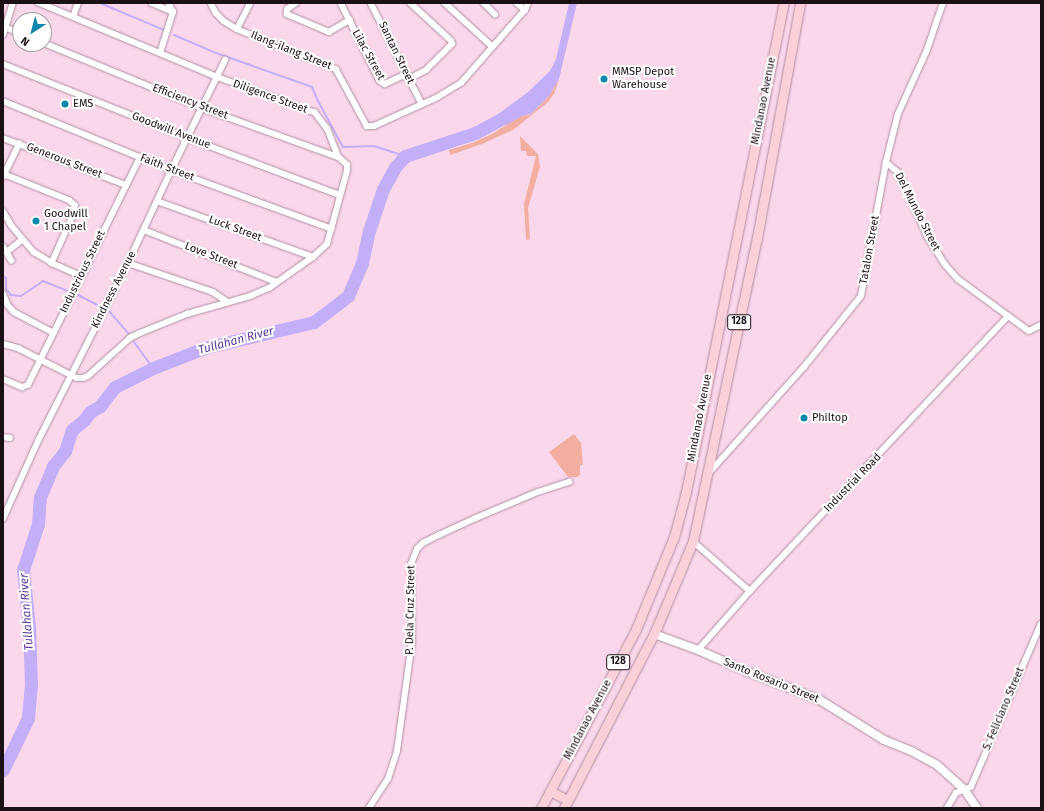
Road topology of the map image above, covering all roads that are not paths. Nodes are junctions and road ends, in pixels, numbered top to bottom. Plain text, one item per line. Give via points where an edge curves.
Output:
1 (13, 3) edge
2 (38, 3) edge
3 (78, 3) edge
4 (152, 3) edge
5 (168, 3) edge
6 (211, 3) edge
7 (250, 3) edge
8 (297, 3) edge
9 (341, 3) edge
10 (371, 3) edge
11 (410, 3) edge
12 (445, 3) edge
13 (484, 3) edge
14 (517, 3) edge
15 (528, 3) edge
16 (784, 3) edge
17 (800, 3) edge
18 (943, 3) edge
19 (525, 10) junction
20 (173, 12) junction
21 (496, 14) dead end
22 (73, 17) junction
23 (350, 20) junction
24 (5, 27) junction
25 (237, 29) junction
26 (12, 30) edge
27 (3, 35) edge
28 (52, 46) edge
29 (492, 46) junction
30 (160, 53) junction
31 (225, 60) dead end
32 (3, 64) edge
33 (408, 76) junction
34 (216, 78) junction
35 (3, 101) edge
36 (422, 104) junction
37 (202, 108) junction
38 (3, 138) edge
39 (188, 138) junction
40 (19, 144) junction
41 (338, 157) junction
42 (140, 158) junction
43 (886, 162) junction
44 (171, 170) junction
45 (4, 175) edge
46 (126, 185) junction
47 (340, 195) junction
48 (157, 200) junction
49 (3, 211) edge
50 (332, 229) junction
51 (144, 230) junction
52 (22, 240) junction
53 (3, 246) edge
54 (7, 252) junction
55 (313, 257) junction
56 (12, 261) dead end
57 (52, 263) junction
58 (128, 263) junction
59 (81, 276) junction
60 (277, 282) junction
61 (3, 293) edge
62 (228, 302) junction
63 (1008, 316) junction
64 (1041, 325) edge
65 (54, 332) junction
66 (3, 344) edge
67 (41, 359) junction
68 (72, 375) junction
69 (3, 379) edge
70 (3, 436) edge
71 (10, 438) dead end
72 (708, 474) junction
73 (569, 482) dead end
74 (3, 519) edge
75 (693, 541) junction
76 (750, 591) junction
77 (1041, 624) edge
78 (654, 634) junction
79 (698, 650) junction
80 (964, 789) junction
81 (550, 791) junction
82 (566, 804) edge
83 (370, 808) edge
84 (541, 808) edge
85 (947, 808) edge
86 (977, 808) edge

1 - 24 street
2 - 22 street, Diligence Street
3 - 22 street
4 - 20 street
5 - 20 street
6 - 25 street via 224,21
7 - 25 street
8 - 23 street via 288,9 287,14 329,32
9 - 23 street, Lilac Street
10 - 33 street, Santan Street
11 - 33 street via 452,44 426,70 413,77
12 - 29 street
13 - 21 street
14 - 19 street
15 - 19 street, Ilang-ilang Street
16 - 81 main road, Mindanao Avenue / 128 via 686,492 674,537 636,629
17 - 72 main road, Mindanao Avenue / 128 via 757,238
18 - 43 street, Tatalon Street via 927,50 899,109
19 - 29 street, Ilang-ilang Street
20 - 30 street
22 - 30 street, Diligence Street
23 - 33 street, Lilac Street via 380,81 385,84
24 - 26 street
24 - 27 street
25 - 36 street, Ilang-ilang Street via 336,69 367,126 374,126
28 - 37 street, Efficiency Street
29 - 36 street, Ilang-ilang Street via 461,82
30 - 34 street, Diligence Street
31 - 34 street, Kindness Avenue
32 - 39 street, Goodwill Avenue
33 - 36 street, Santan Street
34 - 37 street, Kindness Avenue
34 - 41 street, Diligence Street via 315,113 326,129
35 - 42 street, Faith Street
37 - 39 street, Kindness Avenue
37 - 41 street, Efficiency Street
38 - 40 street, Generous Street
39 - 44 street, Kindness Avenue
39 - 47 street, Goodwill Avenue
40 - 45 street
40 - 46 street, Generous Street
41 - 47 street, Diligence Street via 347,165
42 - 44 street, Faith Street
42 - 46 street, Industrious Street
43 - 63 street, Del Mundo Street via 898,173 928,237 945,264 964,285
43 - 72 street, Tatalon Street via 861,296 804,367
44 - 48 street, Kindness Avenue
44 - 50 street, Faith Street
45 - 57 street via 75,205 74,214
46 - 59 street, Industrious Street
47 - 50 street, Diligence Street
48 - 51 street, Kindness Avenue
48 - 55 street, Luck Street
49 - 52 street
50 - 55 street, Diligence Street via 327,244
51 - 58 street, Kindness Avenue
51 - 60 street, Love Street
52 - 54 street
52 - 57 street via 34,252
53 - 54 street
54 - 56 street
55 - 60 street, Diligence Street
57 - 59 street
58 - 62 street via 213,292
58 - 68 street, Kindness Avenue
59 - 65 street, Industrious Street
60 - 62 street, Diligence Street via 262,292
61 - 65 street via 12,310
62 - 68 street, Diligence Street via 187,314 140,333 130,338 87,377 79,378
63 - 64 street, Del Mundo Street via 1029,331
63 - 76 street, Industrial Road
65 - 67 street, Industrious Street
66 - 67 street
67 - 68 street
67 - 69 street, Industrious Street via 26,387
68 - 74 street, Kindness Avenue via 38,441
70 - 71 street
72 - 75 main road, Mindanao Avenue / 128
73 - 83 street, P. Dela Cruz Street via 476,518 423,543 417,549 411,564 412,642 398,751 388,779
75 - 76 street
75 - 78 main road, Mindanao Avenue / 128
76 - 79 street, Industrial Road
77 - 80 street, S. Feliciano Street via 971,787
78 - 79 street, Santo Rosario Street
78 - 82 main road, Mindanao Avenue / 128
79 - 80 street, Santo Rosario Street via 820,700 884,740 936,765
80 - 85 street via 956,793
80 - 86 street, Santo Rosario Street
81 - 82 main road
81 - 84 main road, Mindanao Avenue / 128

